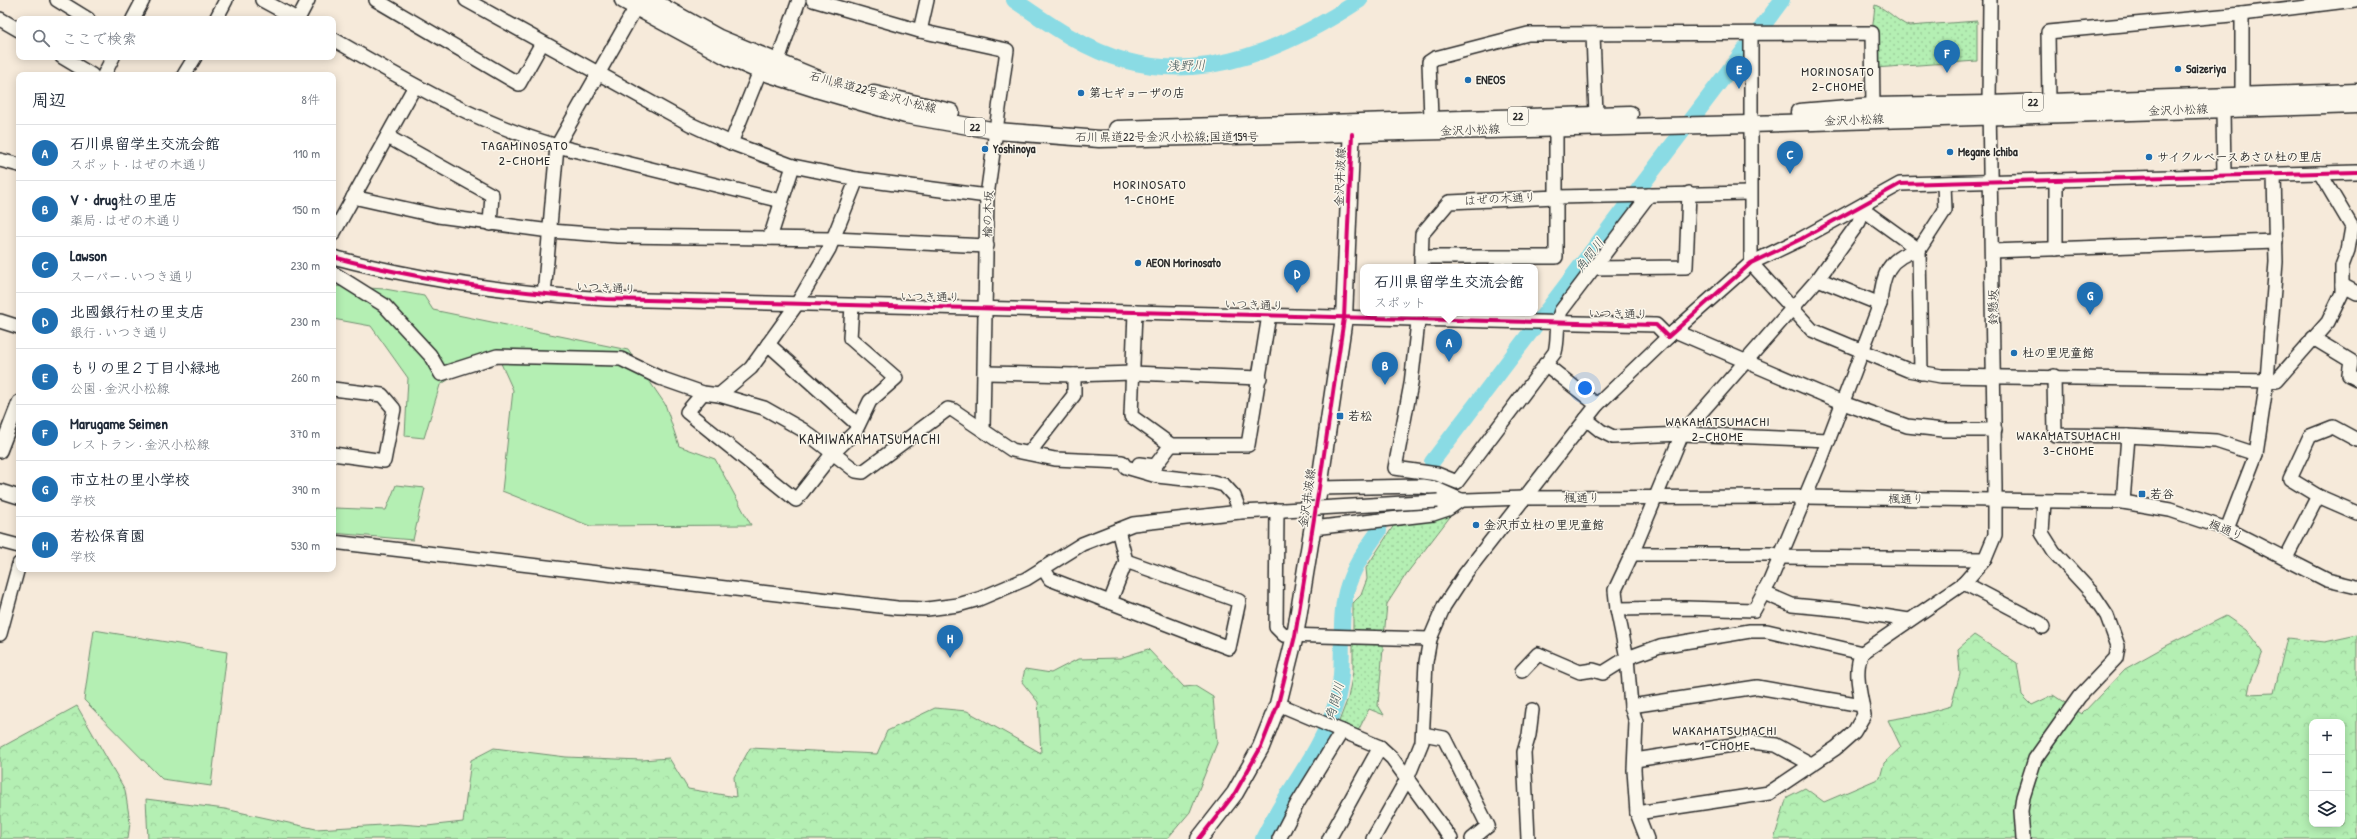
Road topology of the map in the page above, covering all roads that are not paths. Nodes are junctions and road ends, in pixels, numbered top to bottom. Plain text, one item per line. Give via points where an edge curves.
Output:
1 (57, 0) edge
2 (143, 0) edge
3 (226, 0) edge
4 (262, 0) edge
5 (308, 0) edge
6 (376, 0) edge
7 (466, 0) edge
8 (650, 0) edge
9 (799, 0) edge
10 (813, 0) edge
11 (928, 0) edge
12 (1990, 0) edge
13 (2355, 0) edge
14 (633, 2) edge
15 (2242, 14) junction
16 (83, 16) edge
17 (135, 16) edge
18 (218, 16) edge
19 (291, 16) edge
20 (299, 16) edge
21 (0, 18) edge
22 (16, 28) edge
23 (920, 31) junction
24 (1593, 34) junction
25 (1752, 34) junction
26 (336, 41) edge
27 (542, 44) junction
28 (67, 60) edge
29 (112, 60) edge
30 (192, 60) edge
31 (777, 63) junction
32 (760, 71) junction
33 (87, 72) edge
34 (106, 72) edge
35 (186, 72) edge
36 (598, 74) junction
37 (415, 86) junction
38 (2357, 92) edge
39 (2242, 95) junction
40 (2049, 101) junction
41 (2357, 104) edge
42 (1873, 106) junction
43 (2223, 109) junction
44 (1989, 110) junction
45 (1596, 114) junction
46 (1750, 118) junction
47 (1431, 119) junction
48 (1681, 119) junction
49 (997, 126) junction
50 (1556, 127) junction
51 (1352, 128) junction
52 (388, 137) junction
53 (731, 143) junction
54 (557, 146) junction
55 (0, 160) edge
56 (16, 164) edge
57 (793, 166) junction
58 (2357, 172) edge
59 (2320, 173) junction
60 (2274, 175) junction
61 (2224, 176) junction
62 (858, 178) junction
63 (2056, 180) junction
64 (1992, 182) junction
65 (1944, 184) junction
66 (1750, 192) junction
67 (1689, 193) junction
68 (1646, 195) junction
69 (987, 196) junction
70 (353, 197) junction
71 (1556, 197) junction
72 (781, 202) junction
73 (1863, 205) junction
74 (490, 224) junction
75 (336, 228) edge
76 (550, 231) junction
77 (770, 238) junction
78 (833, 239) junction
79 (2276, 240) junction
80 (987, 246) junction
81 (2056, 249) junction
82 (1919, 250) junction
83 (1992, 251) junction
84 (336, 258) edge
85 (1421, 262) edge
86 (1751, 263) junction
87 (1594, 268) junction
88 (336, 275) edge
89 (1818, 279) junction
90 (2342, 285) junction
91 (2357, 293) edge
92 (544, 295) junction
93 (797, 304) junction
94 (1880, 304) junction
95 (852, 306) junction
96 (986, 308) junction
97 (1792, 310) junction
98 (1135, 312) junction
99 (1269, 315) junction
100 (1419, 316) edge
101 (1344, 318) junction
102 (0, 321) edge
103 (1552, 322) junction
104 (16, 326) edge
105 (1672, 334) junction
106 (2313, 338) junction
107 (768, 344) junction
108 (1861, 352) junction
109 (1746, 360) junction
110 (1545, 364) junction
111 (1132, 373) junction
112 (1921, 373) junction
113 (985, 374) junction
114 (1074, 375) junction
115 (2054, 376) junction
116 (1260, 378) junction
117 (1994, 378) junction
118 (2357, 379) edge
119 (2267, 380) junction
120 (336, 389) edge
121 (703, 393) junction
122 (719, 395) junction
123 (1843, 403) junction
124 (1597, 405) junction
125 (16, 410) edge
126 (1586, 419) junction
127 (858, 425) junction
128 (983, 429) junction
129 (9, 430) edge
130 (1995, 430) junction
131 (1682, 434) junction
132 (2128, 436) junction
133 (1829, 440) junction
134 (2357, 440) edge
135 (1170, 445) junction
136 (0, 451) edge
137 (1029, 453) junction
138 (336, 454) edge
139 (832, 454) junction
140 (2256, 454) junction
141 (1122, 462) junction
142 (1320, 488) junction
143 (0, 491) edge
144 (16, 495) edge
145 (2318, 496) junction
146 (1805, 497) junction
147 (1523, 498) junction
148 (1654, 499) junction
149 (1461, 500) junction
150 (1994, 500) junction
151 (2044, 501) junction
152 (2124, 502) junction
153 (1281, 510) junction
154 (1240, 512) junction
155 (2357, 513) edge
156 (1313, 528) junction
157 (2227, 529) junction
158 (1118, 530) junction
159 (0, 541) edge
160 (336, 542) edge
161 (16, 545) edge
162 (1632, 554) junction
163 (1780, 557) junction
164 (2286, 558) junction
165 (1985, 559) junction
166 (1126, 561) junction
167 (1042, 568) junction
168 (16, 571) edge
169 (1964, 583) junction
170 (2357, 588) edge
171 (1764, 593) junction
172 (4, 599) edge
173 (1110, 602) junction
174 (1617, 609) junction
175 (1909, 620) junction
176 (2043, 627) dead end
177 (0, 634) edge
178 (1295, 636) junction
179 (1430, 639) junction
180 (1862, 653) junction
181 (1627, 658) junction
182 (1522, 672) dead end
183 (1278, 704) junction
184 (1862, 705) junction
185 (1631, 706) junction
186 (1532, 710) dead end
187 (1333, 727) junction
188 (1423, 734) junction
189 (1380, 747) junction
190 (1635, 760) junction
191 (1811, 764) junction
192 (1407, 779) junction
193 (1637, 813) junction
194 (1199, 839) edge
195 (1279, 839) edge
196 (1329, 839) edge
197 (1373, 839) edge
198 (1451, 839) edge
199 (1472, 839) edge
200 (1528, 839) edge
201 (1647, 839) edge
202 (2023, 839) edge

1 - 16 street
2 - 17 street
3 - 18 street
4 - 19 street
5 - 20 street
6 - 27 street via 519,84
7 - 27 street
8 - 31 main road, 石川県道22号金沢小松線 / 22 via 718,38
9 - 31 street
10 - 23 street
11 - 23 street
12 - 44 street, 鈴懸坂
13 - 15 street
14 - 32 main road, 石川県道22号金沢小松線;国道159号 / 22 via 728,56
14 - 36 street
15 - 39 street
15 - 40 street via 2048,32
21 - 22 street
23 - 49 street, 楡の木坂 via 1007,50
24 - 25 street
24 - 45 street
24 - 47 street via 1528,34 1435,58 1429,62
25 - 42 street via 1872,33
25 - 46 street
26 - 37 street
27 - 36 street
28 - 33 street
29 - 34 street
30 - 35 street
31 - 49 main road, 石川県道22号金沢小松線 / 22 via 824,81
32 - 49 main road, 石川県道22号金沢小松線;国道159号 / 22 via 906,115
32 - 53 street
36 - 53 street via 690,124
36 - 54 street
37 - 52 street
37 - 54 street via 515,134
38 - 39 main road, 金沢小松線 / 22
39 - 40 main road, 金沢小松線 / 22
40 - 44 main road, 金沢小松線 / 22
41 - 43 main road, 金沢小松線 / 22
42 - 44 main road, 金沢小松線 / 22
42 - 46 main road, 金沢小松線 / 22
43 - 44 main road, 金沢小松線 / 22
43 - 61 street
44 - 46 main road, 金沢小松線 / 22
44 - 64 street, 鈴懸坂
45 - 47 main road, 金沢小松線 / 22
45 - 48 main road, 金沢小松線 / 22
46 - 48 main road, 金沢小松線 / 22
46 - 66 street
47 - 51 main road, 金沢小松線 / 22
48 - 50 main road, 金沢小松線 / 22
49 - 51 main road, 石川県道22号金沢小松線;国道159号 / 22 via 1099,139
49 - 69 street, 楡の木坂
50 - 51 main road, 金沢小松線 / 22
50 - 71 street
51 - 101 main road, 金沢井波線
52 - 70 street
52 - 74 street via 492,195
53 - 57 street
54 - 72 street
54 - 76 street
55 - 56 street
57 - 62 street
57 - 72 street
58 - 59 street
59 - 60 street
59 - 90 street via 2352,227 2342,266
60 - 61 street
60 - 79 street
61 - 63 street
62 - 69 street
62 - 78 street
63 - 64 street
63 - 81 street
64 - 65 street
64 - 83 street, 鈴懸坂
65 - 73 street via 1900,184
65 - 82 street via 1946,210
66 - 67 street, はぜの木通り
66 - 86 street
67 - 68 street, はぜの木通り
67 - 87 street via 1686,267
68 - 71 street, はぜの木通り
68 - 87 street
69 - 80 street, 楡の木坂
70 - 74 street via 438,216
70 - 75 street
71 - 85 street, はぜの木通り via 1449,202 1422,234
71 - 85 street via 1556,258
72 - 77 street
73 - 82 street via 1869,214
73 - 86 street
73 - 89 street via 1859,222
74 - 76 street
76 - 77 street via 618,236
76 - 92 street
77 - 78 street
78 - 80 street
78 - 93 street
79 - 81 street
79 - 119 street
80 - 96 street, 楡の木坂
81 - 83 street
82 - 94 street via 1907,252 1888,268 1882,285
82 - 112 street
83 - 117 street, 鈴懸坂
84 - 92 street, いつき通り via 386,271 468,286
86 - 97 street
86 - 105 street
87 - 103 street
88 - 121 street via 384,306 430,355 441,374 497,356 621,359 660,378
89 - 94 street
89 - 97 street
90 - 91 street
90 - 106 street via 2342,293 2328,322
92 - 93 street, いつき通り
93 - 95 street, いつき通り
93 - 107 street
94 - 108 street
95 - 96 street, いつき通り
95 - 127 street via 850,338 896,378 870,401
96 - 98 street, いつき通り
96 - 113 street, 楡の木坂
97 - 108 street via 1812,330
97 - 109 street
98 - 99 street, いつき通り
98 - 111 street
99 - 101 street, いつき通り
99 - 116 street
100 - 101 street, いつき通り
100 - 103 street, いつき通り
100 - 110 street via 1411,384 1394,468 1437,474 1456,482
101 - 142 main road, 金沢井波線
102 - 104 street
103 - 105 street, いつき通り via 1656,325
103 - 110 street via 1556,348
105 - 109 street, いつき通り
105 - 124 street
106 - 118 street via 2351,361 2349,375
106 - 119 street via 2276,381
107 - 122 street via 752,368
107 - 127 street
108 - 112 street
108 - 123 street
109 - 123 street, いつき通り
109 - 131 street
110 - 124 street
111 - 114 street
111 - 116 street
111 - 135 street via 1131,416
112 - 117 street
113 - 114 street
113 - 128 street, 楡の木坂
114 - 137 street via 1074,394
115 - 117 street
115 - 119 street
115 - 132 street via 2055,435
116 - 135 street via 1248,445
117 - 130 street, 鈴懸坂
119 - 140 street
120 - 138 street via 382,395 394,410 384,462
121 - 122 street
121 - 139 street via 687,412 796,500
122 - 139 street via 764,408 803,430
123 - 130 street, いつき通り via 1918,428
123 - 133 street
124 - 126 street
125 - 129 street
126 - 131 street via 1613,437
126 - 147 street
127 - 139 street via 855,432
128 - 137 street via 1012,450
128 - 139 street via 948,408 863,472 856,471
129 - 136 street
130 - 150 street, 鈴懸坂
131 - 133 street
131 - 148 street
132 - 140 street via 2216,441
132 - 152 street
133 - 146 street
134 - 145 street via 2333,428 2310,436 2290,479
135 - 141 street via 1155,466
137 - 141 street via 1055,459
140 - 157 street
141 - 154 street via 1126,467 1157,476 1224,485 1234,496
142 - 149 street via 1422,486 1434,488
142 - 156 main road, 金沢井波線
143 - 144 street
145 - 155 street
145 - 164 street
146 - 148 street, 楓通り
146 - 150 street, 楓通り
146 - 163 street
147 - 148 street, 楓通り
147 - 149 street, 楓通り
147 - 179 street via 1464,574 1444,606
148 - 162 street
149 - 153 street, 楓通り, bridge
149 - 156 street via 1448,509 1433,514
150 - 151 street, 楓通り
150 - 165 street, 鈴懸坂 via 1995,535
151 - 152 street, 楓通り
151 - 202 street via 2042,533 2054,552 2092,592 2107,616 2118,646 2116,658 2079,696 2035,759 2023,797
152 - 157 street, 楓通り via 2170,510
153 - 154 street, 楓通り
153 - 178 street via 1276,627 1284,635
154 - 158 street, 楓通り via 1133,524
156 - 178 main road, 金沢井波線
157 - 164 street, 楓通り
158 - 166 street
158 - 167 street, 楓通り via 1082,544
159 - 161 street
160 - 167 street, 楓通り via 897,608 927,609 958,605 1007,589
162 - 163 street via 1774,554
162 - 174 street via 1615,590
163 - 165 street
163 - 171 street
164 - 170 street, 楓通り via 2327,580
165 - 169 street, 鈴懸坂
166 - 173 street
166 - 173 street via 1239,601 1229,648
167 - 173 street via 1050,578
168 - 172 street
169 - 175 street, 鈴懸坂
169 - 176 street via 2040,622
171 - 174 street via 1754,610
171 - 175 street via 1792,606 1838,609
172 - 177 street
174 - 181 street
175 - 180 street, 鈴懸坂
178 - 179 street
178 - 183 main road, 金沢井波線
179 - 188 street via 1426,662
180 - 181 street via 1767,631 1750,631 1660,646
180 - 184 street via 1859,659 1858,686
181 - 182 street via 1603,673 1593,670 1580,672 1538,654
181 - 185 street
183 - 187 street
183 - 194 main road, 金沢井波線 via 1245,778
184 - 185 street via 1757,687
184 - 191 street via 1864,714 1854,732 1836,748
185 - 190 street via 1636,722
186 - 200 street via 1524,752
187 - 189 street
187 - 195 street
188 - 192 street
188 - 199 street via 1444,738 1488,826
189 - 192 street via 1392,758
189 - 196 street
190 - 191 street via 1752,742 1776,746
190 - 193 street
191 - 193 street via 1769,793
192 - 197 street
192 - 198 street
193 - 201 street

